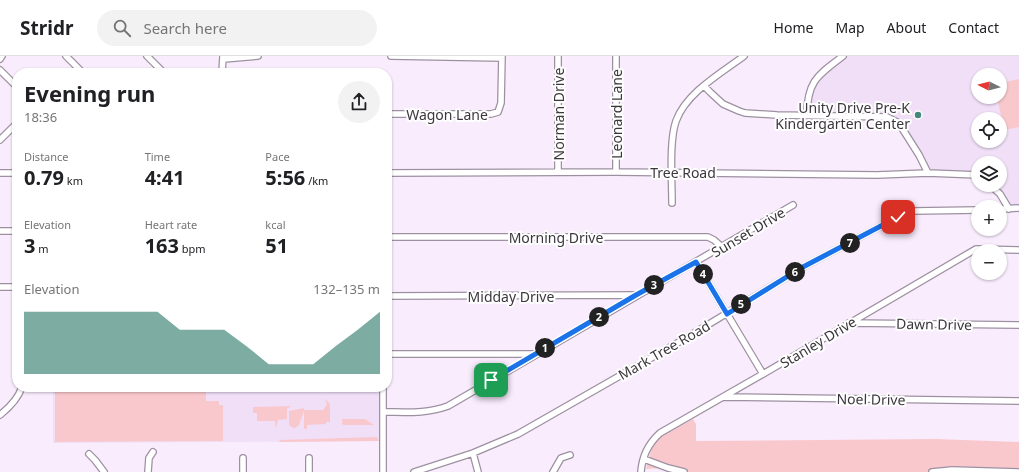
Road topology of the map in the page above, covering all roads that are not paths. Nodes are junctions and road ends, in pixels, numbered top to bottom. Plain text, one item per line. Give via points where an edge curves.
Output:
1 (2, 56) edge
2 (66, 56) edge
3 (147, 56) edge
4 (258, 56) edge
5 (391, 56) edge
6 (558, 56) edge
7 (616, 56) edge
8 (744, 56) edge
9 (843, 56) edge
10 (502, 57) edge
11 (224, 58) edge
12 (0, 59) edge
13 (78, 68) edge
14 (159, 68) edge
15 (223, 68) edge
16 (0, 70) edge
17 (12, 82) edge
18 (704, 86) junction
19 (392, 114) edge
20 (806, 115) junction
21 (12, 128) edge
22 (0, 140) edge
23 (558, 172) junction
24 (616, 172) junction
25 (0, 173) edge
26 (12, 173) edge
27 (392, 173) edge
28 (672, 173) junction
29 (928, 173) junction
30 (971, 175) edge
31 (998, 192) edge
32 (672, 203) dead end
33 (793, 205) dead end
34 (1019, 208) edge
35 (1009, 209) joint
36 (971, 210) edge
37 (0, 231) edge
38 (12, 231) edge
39 (392, 237) edge
40 (722, 246) junction
41 (1019, 250) edge
42 (696, 262) junction
43 (0, 286) edge
44 (12, 287) edge
45 (636, 295) junction
46 (392, 296) edge
47 (727, 314) junction
48 (849, 323) junction
49 (1019, 325) edge
50 (392, 354) edge
51 (534, 354) junction
52 (763, 374) junction
53 (21, 392) edge
54 (383, 392) edge
55 (723, 397) junction
56 (1019, 401) edge
57 (383, 412) junction
58 (0, 415) edge
59 (153, 452) dead end
60 (472, 453) junction
61 (89, 454) dead end
62 (570, 455) dead end
63 (243, 458) dead end
64 (309, 458) dead end
65 (644, 459) junction
66 (104, 472) edge
67 (148, 472) edge
68 (243, 472) edge
69 (309, 472) edge
70 (383, 472) edge
71 (414, 472) edge
72 (478, 472) edge
73 (553, 472) edge
74 (641, 472) edge
75 (684, 472) edge
76 (932, 472) edge
77 (1019, 472) edge

1 - 12 street
2 - 13 street
3 - 14 street
4 - 11 street
5 - 10 street
6 - 23 street, Norman Drive
7 - 24 street, Leonard Lane
8 - 18 street
9 - 20 street via 820,73 814,81 808,94
10 - 19 street, Wagon Lane via 501,103 498,112
11 - 15 street
16 - 17 street
18 - 20 street via 723,104 739,111
18 - 28 street via 689,99 676,121
20 - 29 street via 887,117 900,125
21 - 22 street
23 - 24 street, Tree Road
23 - 27 street, Tree Road
24 - 28 street, Tree Road
25 - 26 street
28 - 29 street, Tree Road
28 - 32 street
29 - 30 street, Tree Road
31 - 35 street
33 - 40 street, Sunset Drive
34 - 35 street
36 - 47 street, Mark Tree Road via 914,211 898,217 801,268
37 - 38 street
39 - 40 street, Morning Drive via 708,237
40 - 42 street, Sunset Drive
41 - 48 street, Stanley Drive via 976,249
42 - 45 street, Sunset Drive
42 - 47 street
43 - 44 street
45 - 46 street, Midday Drive
45 - 51 street, Sunset Drive
47 - 52 street
47 - 60 street, Mark Tree Road via 518,434
48 - 49 street, Dawn Drive
48 - 52 street, Stanley Drive
50 - 51 street
51 - 57 street, Sunset Drive via 448,406 424,412
52 - 55 street, Stanley Drive
53 - 58 street via 14,403
54 - 57 street
55 - 56 street, Noel Drive
55 - 65 street, Stanley Drive via 660,433 652,440
57 - 70 street
59 - 67 street via 149,458
60 - 71 street, Mark Tree Road
60 - 72 street
61 - 66 street
62 - 73 street via 561,458
63 - 68 street
64 - 69 street
65 - 74 street, Stanley Drive
65 - 75 street
76 - 77 street

